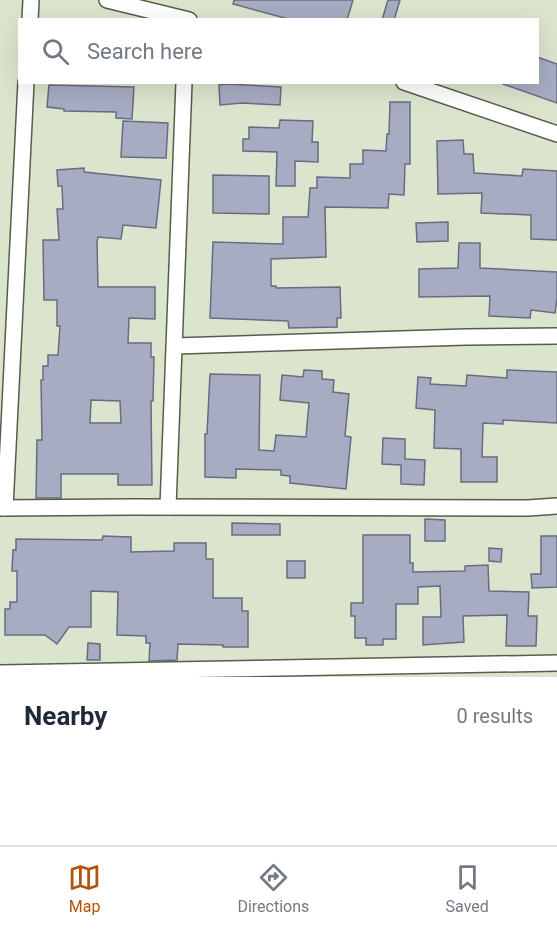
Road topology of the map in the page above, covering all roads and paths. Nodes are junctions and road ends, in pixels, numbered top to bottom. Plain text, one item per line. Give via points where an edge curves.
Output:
1 (31, 0) edge
2 (107, 0) edge
3 (30, 18) edge
4 (183, 18) edge
5 (27, 84) edge
6 (184, 84) edge
7 (410, 84) edge
8 (557, 134) edge
9 (557, 336) edge
10 (175, 346) junction
11 (557, 506) edge
12 (168, 507) junction
13 (3, 508) edge
14 (557, 663) edge
15 (0, 673) edge

1 - 3 street
2 - 4 street
5 - 13 street
6 - 10 street
7 - 8 street
9 - 10 street
10 - 12 street
11 - 12 street
12 - 13 street
14 - 15 street

